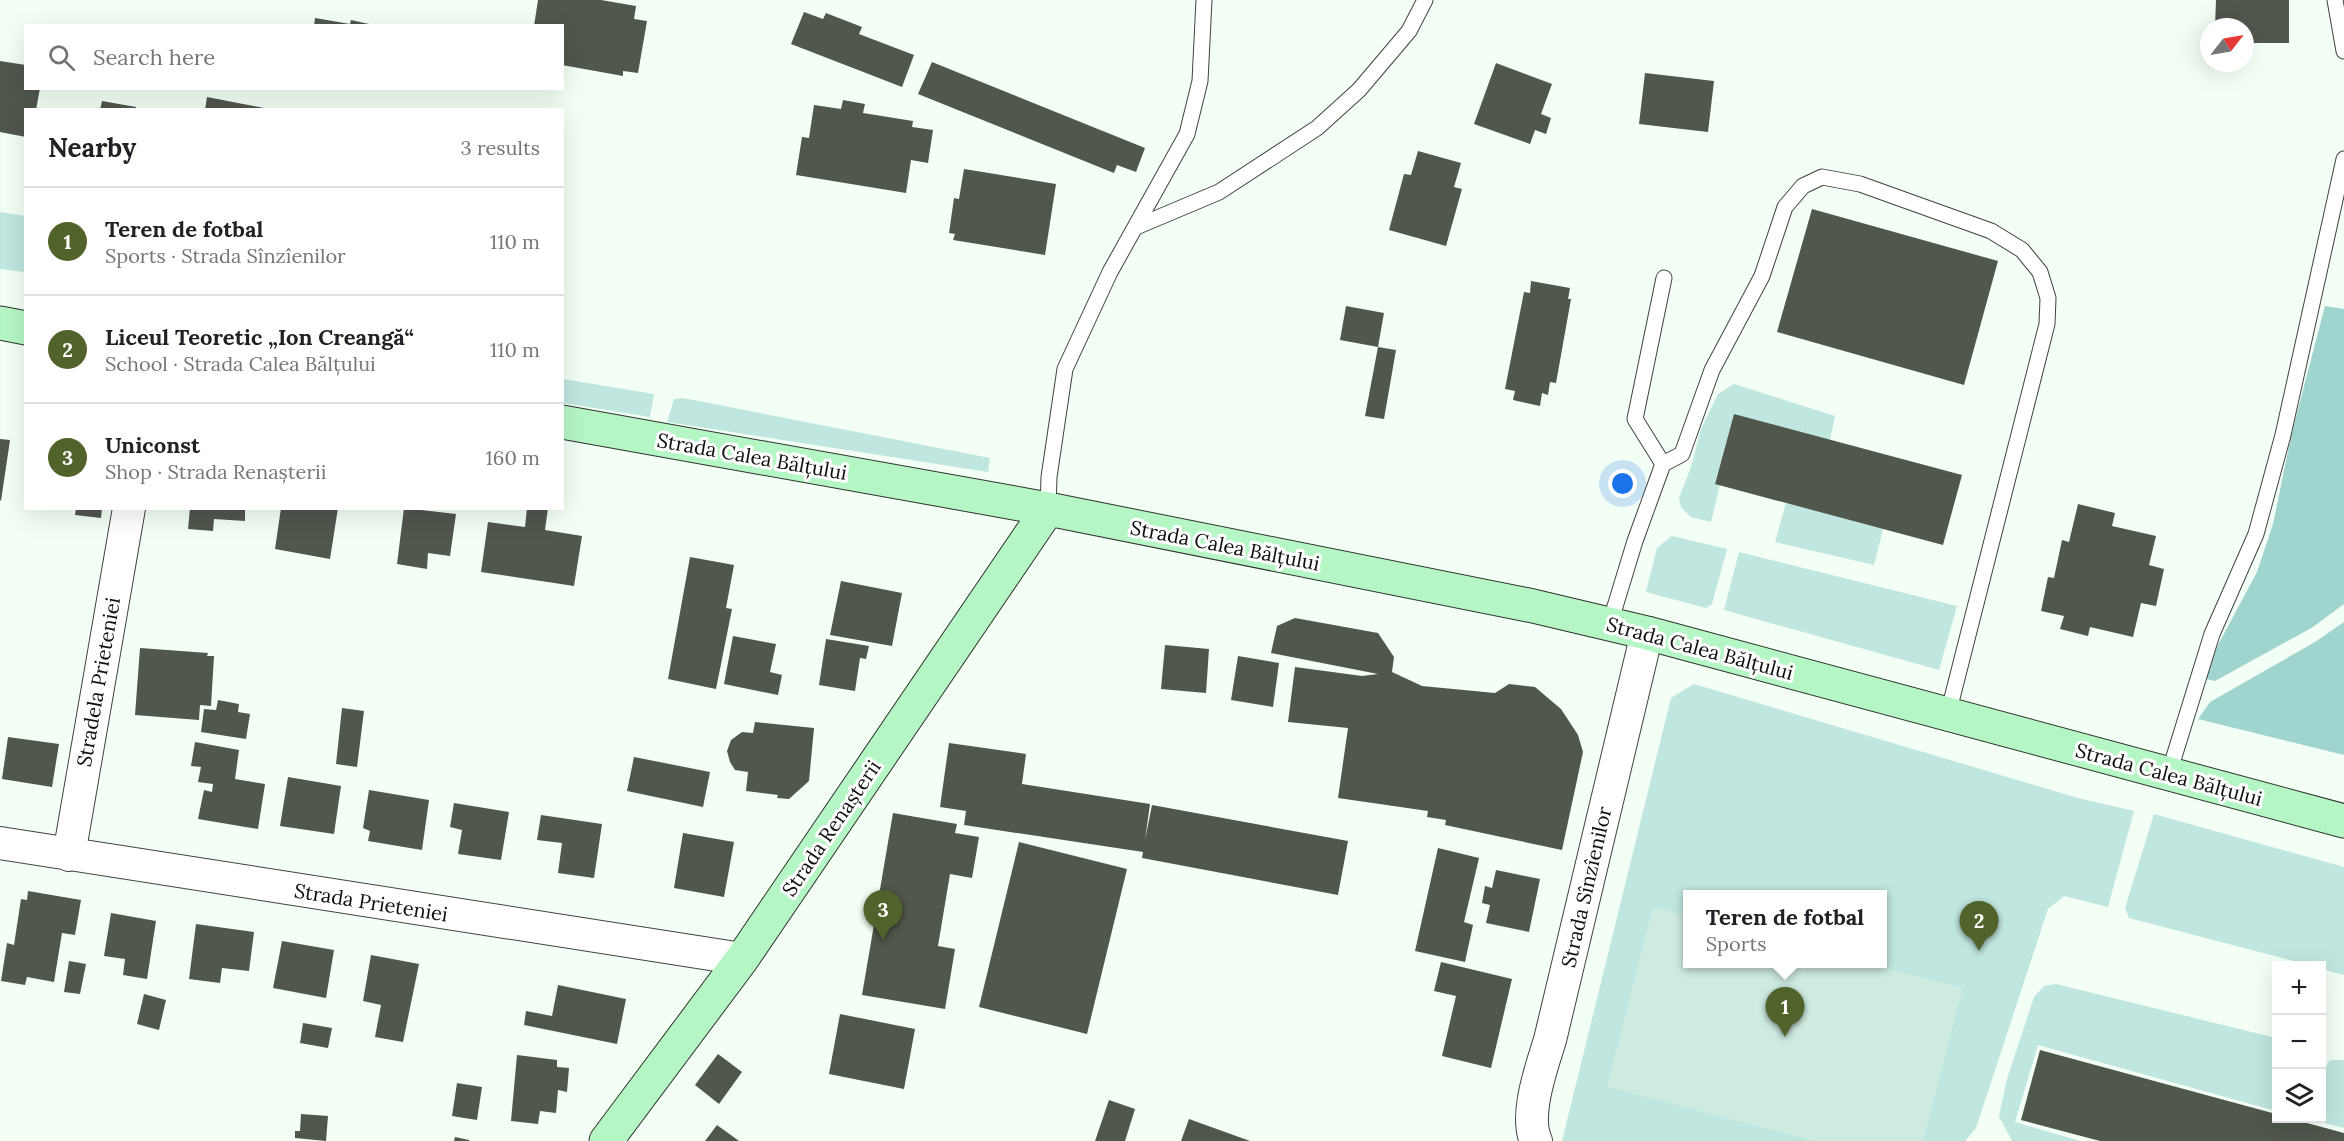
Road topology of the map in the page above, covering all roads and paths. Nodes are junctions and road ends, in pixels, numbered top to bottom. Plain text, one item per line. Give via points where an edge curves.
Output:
1 (1204, 0) edge
2 (1425, 0) edge
3 (2335, 0) edge
4 (2344, 51) edge
5 (2344, 159) edge
6 (1136, 227) junction
7 (1664, 278) dead end
8 (0, 323) edge
9 (24, 328) edge
10 (564, 422) edge
11 (1663, 464) junction
12 (129, 510) edge
13 (1048, 510) junction
14 (1610, 623) junction
15 (1647, 633) junction
16 (1948, 714) junction
17 (2169, 773) junction
18 (2344, 820) edge
19 (0, 843) edge
20 (69, 855) junction
21 (742, 959) junction
22 (606, 1141) edge
23 (1536, 1141) edge

1 - 6 lane via 1200,81 1187,134
2 - 6 lane via 1409,31 1359,90 1317,128 1219,192
3 - 4 lane
5 - 17 lane via 2283,435 2256,534 2212,634
6 - 13 lane via 1110,272 1065,369
7 - 11 lane via 1635,419
8 - 9 main road
10 - 13 main road, Strada Calea Bălțului
11 - 14 lane
11 - 16 lane via 1682,454 1712,370 1762,276 1785,207 1803,186 1822,177 1860,184 1991,231 2022,250 2040,272 2048,298 2047,324
12 - 20 street, Stradela Prieteniei
13 - 14 main road, Strada Calea Bălțului
13 - 21 main road, Strada Renașterii
14 - 15 main road, Strada Calea Bălțului
15 - 16 main road, Strada Calea Bălțului
15 - 23 street, Strada Sînzîenilor via 1533,1097
16 - 17 main road, Strada Calea Bălțului
17 - 18 main road, Strada Calea Bălțului
19 - 20 street, Strada Prieteniei
20 - 21 street, Strada Prieteniei
21 - 22 main road, Strada Renașterii

